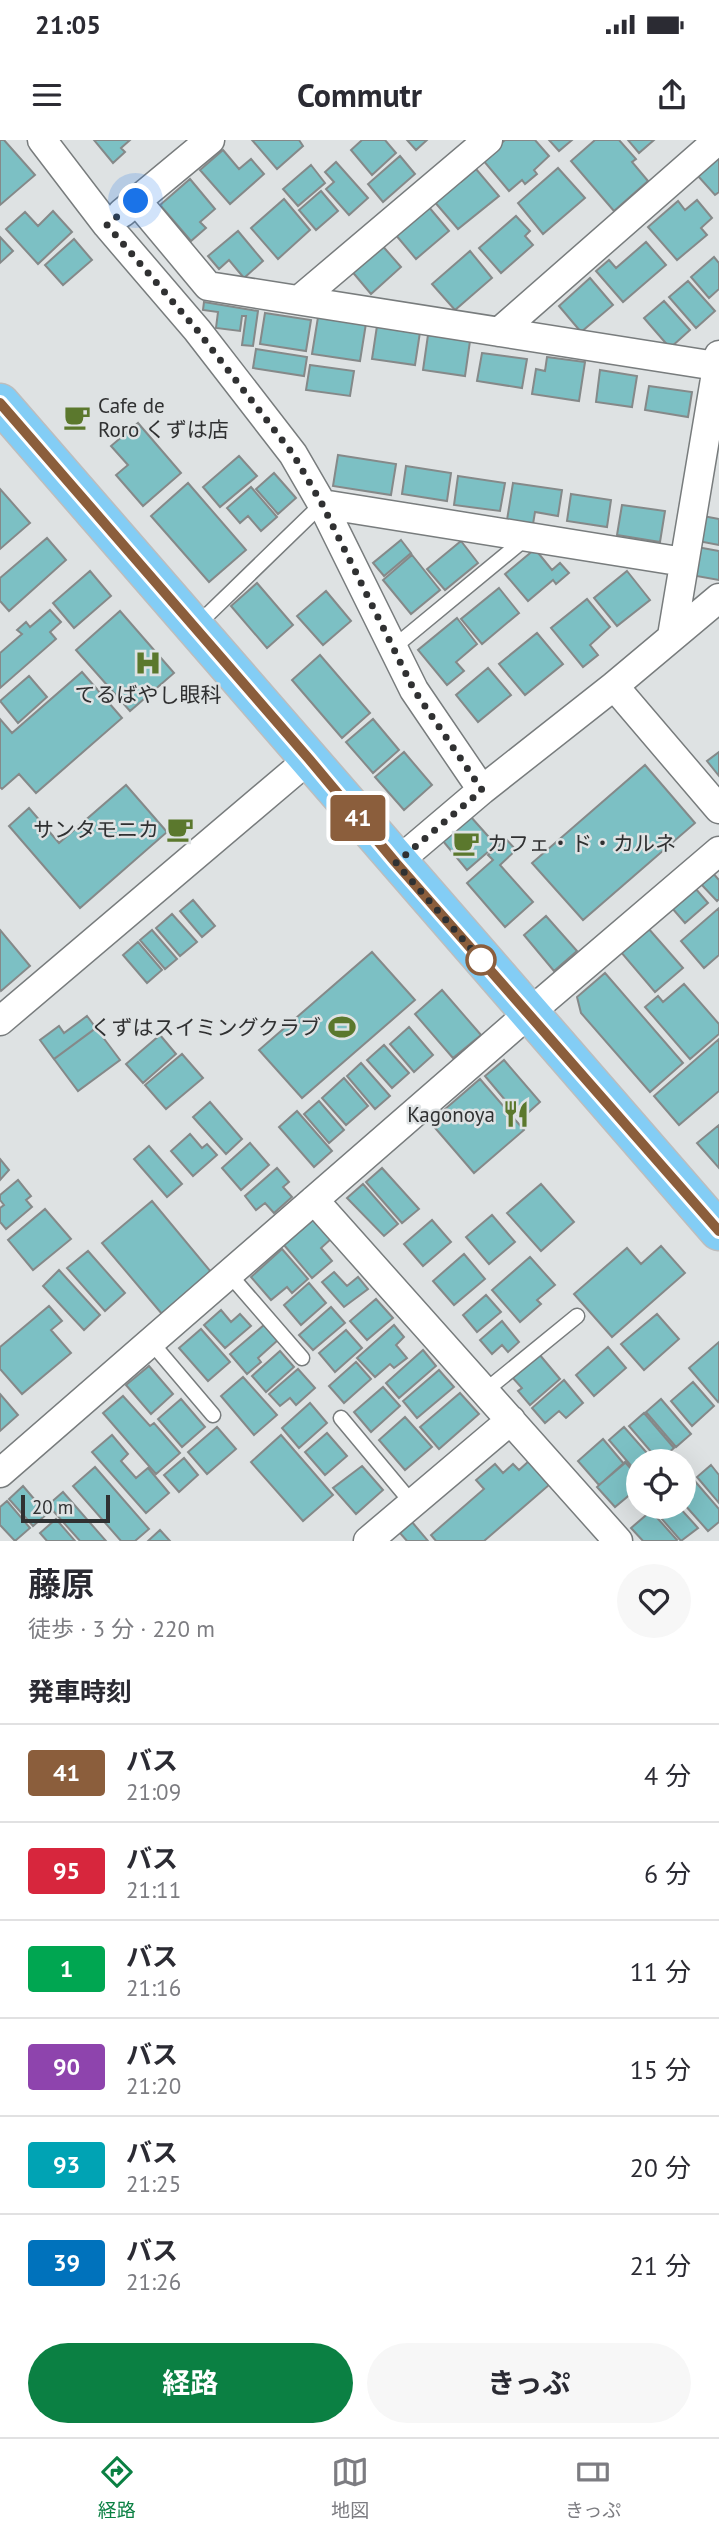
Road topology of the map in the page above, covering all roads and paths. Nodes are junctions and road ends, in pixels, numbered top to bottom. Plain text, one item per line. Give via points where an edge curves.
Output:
1 (42, 140) edge
2 (210, 140) edge
3 (488, 140) edge
4 (718, 140) edge
5 (136, 201) junction
6 (107, 225) junction
7 (299, 300) junction
8 (499, 332) junction
9 (718, 360) edge
10 (0, 403) edge
11 (322, 504) junction
12 (526, 538) junction
13 (684, 562) junction
14 (719, 598) edge
15 (194, 628) junction
16 (672, 636) junction
17 (394, 647) junction
18 (614, 686) junction
19 (309, 759) junction
20 (482, 790) junction
21 (719, 809) edge
22 (719, 851) edge
23 (396, 863) junction
24 (528, 1014) junction
25 (0, 1021) edge
26 (314, 1200) junction
27 (719, 1231) edge
28 (229, 1274) junction
29 (577, 1316) dead end
30 (151, 1342) junction
31 (302, 1358) dead end
32 (485, 1391) junction
33 (213, 1415) dead end
34 (341, 1418) dead end
35 (511, 1420) junction
36 (0, 1473) edge
37 (412, 1503) junction
38 (375, 1539) edge
39 (618, 1541) edge

1 - 6 street
2 - 5 street
3 - 7 street
4 - 8 street
5 - 6 street
5 - 7 street via 208,286
6 - 11 street via 277,433
7 - 8 street
8 - 9 street
9 - 13 street
10 - 15 main road
11 - 12 street
11 - 15 lane
11 - 17 street
12 - 13 street
12 - 17 lane
13 - 16 street
14 - 16 street
15 - 19 main road
16 - 18 street
17 - 20 street via 414,690
18 - 20 street
18 - 21 street
19 - 23 main road
19 - 25 street
20 - 23 street
22 - 24 street
23 - 24 main road
24 - 26 street
24 - 27 main road
26 - 28 street
26 - 32 street
28 - 30 street
28 - 31 lane
29 - 32 lane
30 - 33 lane
30 - 36 street
32 - 35 street
34 - 37 lane
35 - 37 street
35 - 39 street
37 - 38 street

